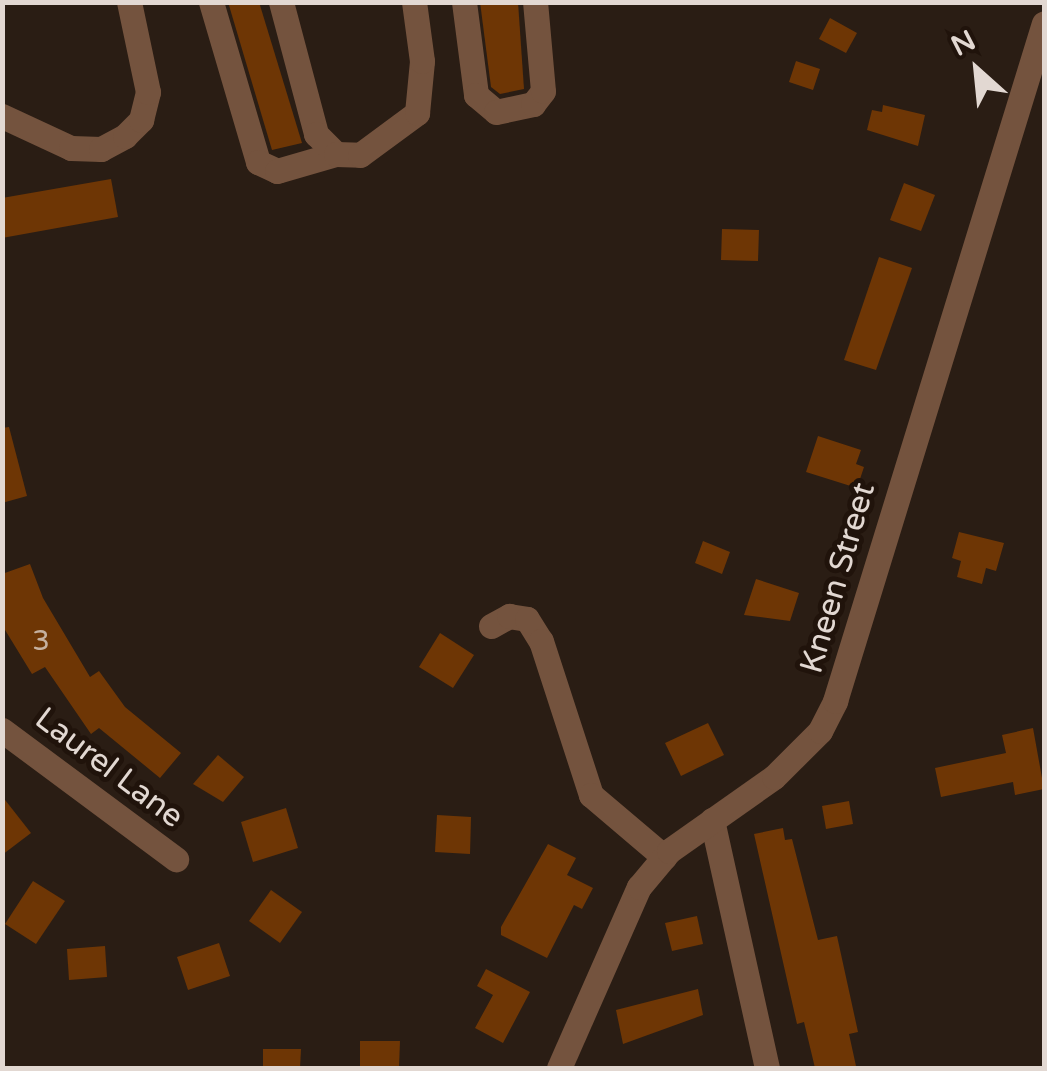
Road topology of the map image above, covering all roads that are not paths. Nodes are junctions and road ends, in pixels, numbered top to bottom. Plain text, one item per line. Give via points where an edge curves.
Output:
1 (130, 2) edge
2 (211, 2) edge
3 (281, 2) edge
4 (414, 2) edge
5 (464, 2) edge
6 (535, 2) edge
7 (1044, 22) edge
8 (2, 116) edge
9 (336, 154) junction
10 (491, 626) dead end
11 (2, 730) edge
12 (712, 820) junction
13 (664, 857) junction
14 (176, 860) dead end
15 (559, 1068) edge
16 (767, 1068) edge

1 - 8 street via 148,92 141,120 125,136 101,148 71,148
2 - 9 street via 258,162 277,171
3 - 9 street via 316,134
4 - 9 street via 422,61 416,113 360,154
5 - 6 street via 476,95 496,112 534,104 543,90
7 - 12 street, Kneen Street via 835,701 820,731 774,777
10 - 13 street via 509,616 527,619 541,640 591,795
11 - 14 street, Laurel Lane
12 - 13 street, Kneen Street
12 - 16 street
13 - 15 street, Kneen Street via 639,887

